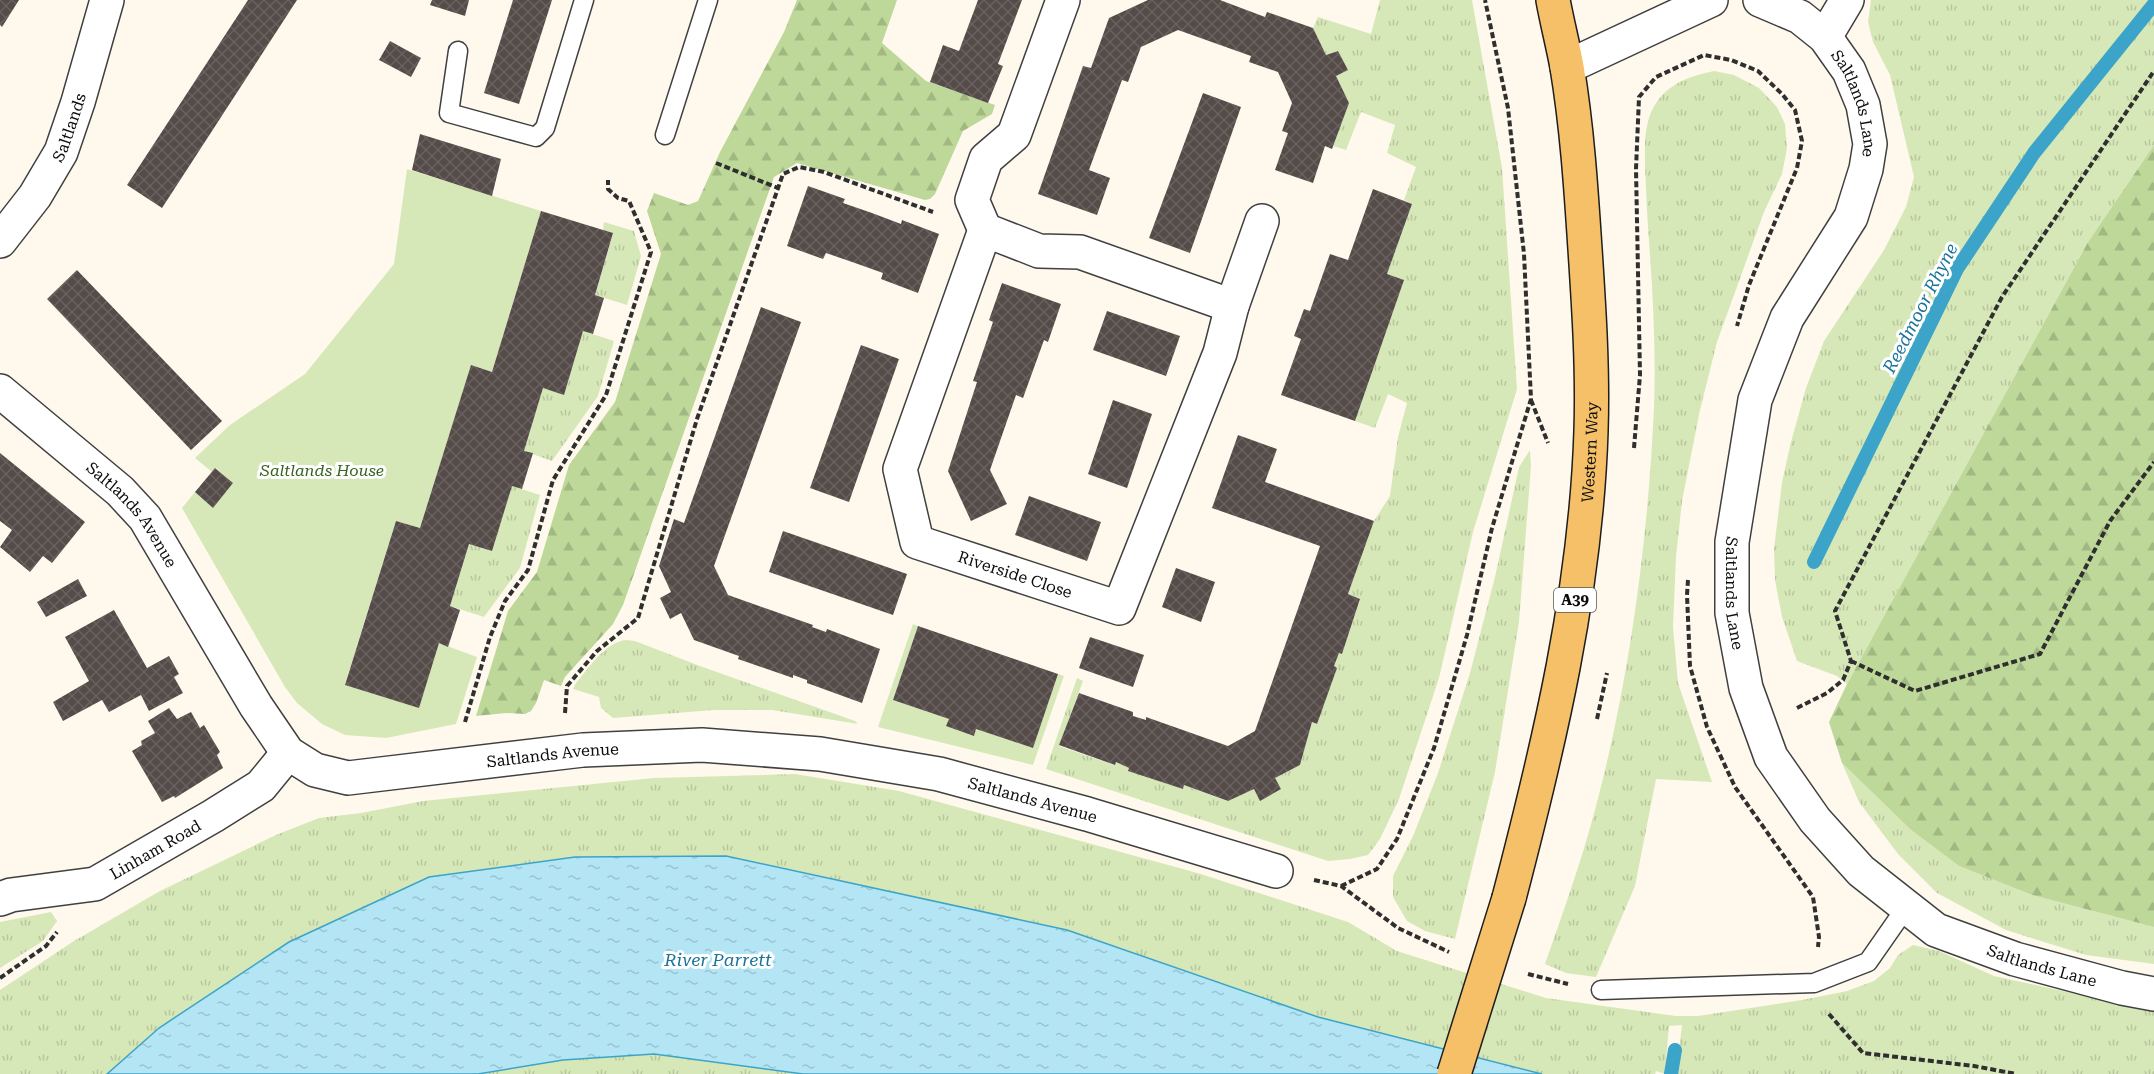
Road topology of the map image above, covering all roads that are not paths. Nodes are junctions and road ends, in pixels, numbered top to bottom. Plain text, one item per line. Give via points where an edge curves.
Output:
1 (107, 0) edge
2 (584, 0) edge
3 (708, 0) edge
4 (1063, 0) edge
5 (1553, 0) edge
6 (1711, 0) edge
7 (1847, 0) edge
8 (1766, 1) edge
9 (1825, 37) junction
10 (458, 51) dead end
11 (1567, 67) junction
12 (665, 135) dead end
13 (1262, 221) dead end
14 (985, 230) junction
15 (0, 241) edge
16 (1232, 306) junction
17 (0, 391) edge
18 (288, 753) junction
19 (1276, 871) road end
20 (0, 899) edge
21 (1907, 906) junction
22 (1601, 990) road end
23 (2154, 994) edge
24 (1454, 1074) edge

1 - 15 street, Saltlands via 61,152 35,196
2 - 10 lane via 546,128 536,137 449,113
3 - 12 lane
4 - 14 street via 1014,135 986,159 972,200
5 - 11 main road, Western Way / A39
6 - 11 street
7 - 9 street
8 - 9 street, Saltlands Lane via 1800,16
9 - 21 street, Saltlands Lane via 1849,71 1863,105 1870,144 1866,169 1851,217 1787,318 1755,400 1731,542 1732,613 1746,688 1771,757 1815,820 1861,871
11 - 24 main road, Western Way / A39, bridge via 1589,305 1591,432 1582,541 1553,722 1509,898
13 - 16 street, Riverside Close
14 - 16 street via 1039,251 1080,252
14 - 16 street, Riverside Close via 900,469 917,542 1119,608 1220,353
17 - 18 street, Saltlands Avenue via 120,491 145,519
18 - 19 street, Saltlands Avenue via 315,770 348,778 563,753 702,745 820,754 929,772
18 - 20 street, Linham Road via 261,786 95,884
21 - 22 lane via 1868,962 1814,983
21 - 23 street, Saltlands Lane via 1936,930 2015,959

